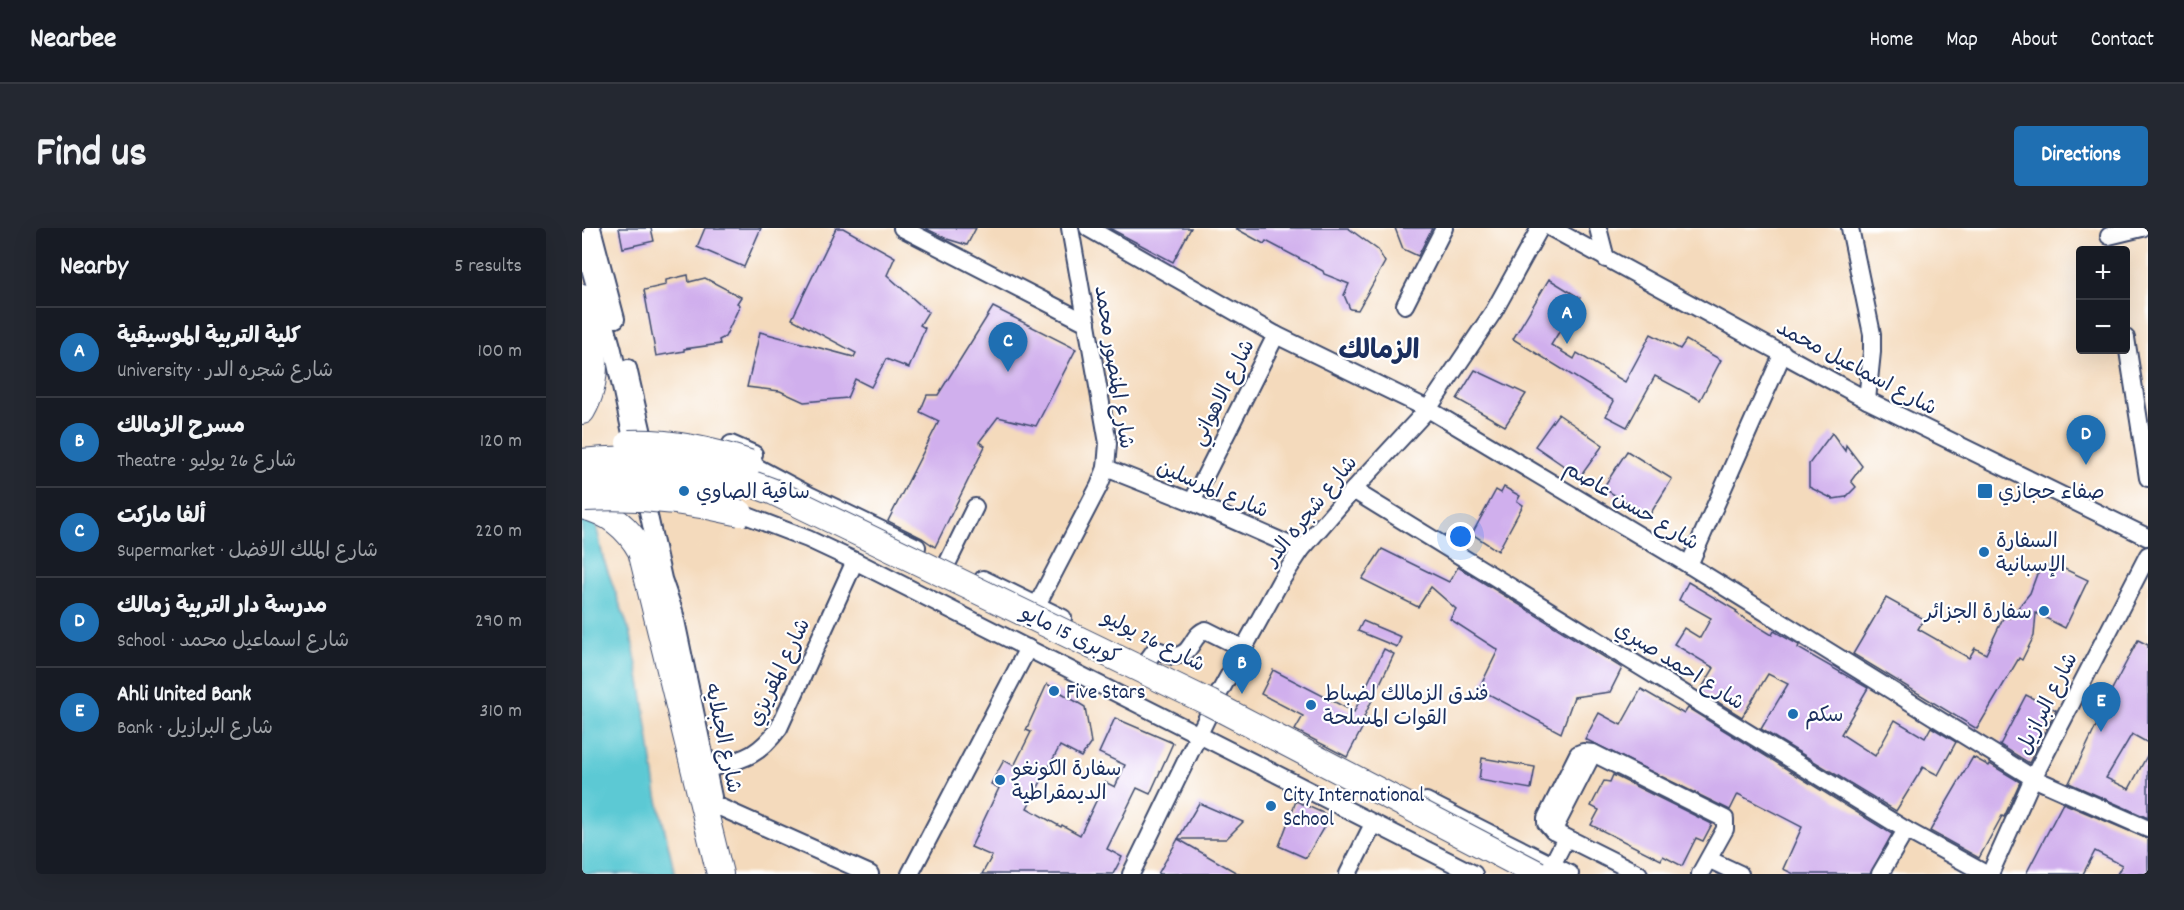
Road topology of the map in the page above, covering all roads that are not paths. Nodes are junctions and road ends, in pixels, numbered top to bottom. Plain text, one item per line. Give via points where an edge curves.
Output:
1 (592, 228) edge
2 (902, 228) edge
3 (1070, 228) edge
4 (1088, 228) edge
5 (1444, 228) edge
6 (1540, 228) edge
7 (1551, 228) edge
8 (1591, 228) edge
9 (1598, 228) edge
10 (1850, 228) edge
11 (2142, 228) edge
12 (2109, 238) edge
13 (582, 240) edge
14 (1601, 257) junction
15 (582, 297) edge
16 (1405, 305) dead end
17 (1087, 323) junction
18 (1276, 335) junction
19 (619, 350) junction
20 (1783, 353) junction
21 (2129, 354) edge
22 (1867, 400) junction
23 (583, 409) edge
24 (1428, 410) junction
25 (2144, 427) edge
26 (731, 444) dead end
27 (582, 447) edge
28 (582, 462) edge
29 (749, 463) junction
30 (1106, 468) junction
31 (2148, 478) edge
32 (582, 482) edge
33 (1353, 490) junction
34 (582, 498) edge
35 (1192, 502) junction
36 (582, 506) edge
37 (975, 507) dead end
38 (740, 513) joint
39 (2148, 526) edge
40 (2148, 538) edge
41 (1301, 550) junction
42 (2148, 555) edge
43 (855, 561) junction
44 (948, 562) junction
45 (1689, 565) junction
46 (1037, 605) junction
47 (1028, 648) junction
48 (1244, 649) junction
49 (1147, 661) junction
50 (1217, 697) junction
51 (1200, 734) junction
52 (708, 769) junction
53 (2032, 778) junction
54 (715, 805) junction
55 (1373, 824) junction
56 (2148, 829) edge
57 (1906, 830) junction
58 (1559, 834) junction
59 (1705, 867) edge
60 (1545, 870) edge
61 (720, 874) edge
62 (730, 874) edge
63 (870, 874) edge
64 (910, 874) edge
65 (1131, 874) edge
66 (1348, 874) edge
67 (1474, 874) edge
68 (1505, 874) edge
69 (1570, 874) edge
70 (1639, 874) edge
71 (1740, 874) edge
72 (1880, 874) edge
73 (1986, 874) edge
74 (1990, 874) edge

1 - 19 street
2 - 17 street
3 - 17 street, شارع المنصور محمد
4 - 18 street, شارع حسن عاصم
5 - 16 street
6 - 24 street, شارع شجره الدر via 1494,311
7 - 14 street, شارع اسماعيل محمد
8 - 14 street
9 - 14 street
10 - 22 street via 1872,334
11 - 12 street
13 - 19 street
14 - 20 street, شارع اسماعيل محمد
15 - 23 highway via 591,328 595,365
17 - 30 street, شارع المنصور محمد via 1108,443
18 - 24 street, شارع حسن عاصم
18 - 35 street, شارع الاهواني
19 - 52 street, شارع الجبلايه via 663,579 674,611
20 - 22 street, شارع اسماعيل محمد
20 - 45 street
21 - 25 street
22 - 40 street, شارع اسماعيل محمد
24 - 33 street, شارع شجره الدر
24 - 45 street, شارع حسن عاصم
25 - 31 street
26 - 29 street via 754,454
27 - 29 highway, bridge via 636,442 671,444
28 - 60 highway, كوبرى 15 مايو, bridge via 656,461 696,467 774,492
29 - 44 street, شارع 26 يوليو
30 - 35 street, شارع المرسلين
30 - 46 street, شارع المنصور محمد
32 - 68 highway, كوبرى 15 مايو, bridge via 683,482 768,505 1205,717
33 - 41 street, شارع شجره الدر
33 - 57 street, شارع احمد صبري
34 - 38 highway, bridge via 665,499 703,503
35 - 41 street, شارع المرسلين
36 - 61 highway via 613,518 634,538 641,551
37 - 44 street
38 - 43 street
39 - 40 street
41 - 48 street, شارع شجره الدر
42 - 53 street, شارع البرازيل
43 - 47 street
43 - 52 street, شارع المقريزي via 779,728 767,745 756,753
44 - 46 street, شارع 26 يوليو
45 - 53 street, شارع حسن عاصم
46 - 49 street, شارع 26 يوليو
47 - 51 street
47 - 64 street
48 - 49 street via 1206,630 1198,634 1187,651 1172,656 1155,650
48 - 50 street, شارع شجره الدر
49 - 50 street, شارع 26 يوليو
50 - 51 street, شارع شجره الدر
50 - 60 street, شارع 26 يوليو
51 - 55 street
51 - 65 street, شارع شجره الدر
52 - 54 street, شارع الجبلايه
53 - 56 street, شارع حسن عاصم
53 - 74 street, شارع البرازيل
54 - 62 street, شارع الجبلايه
54 - 63 street
55 - 66 street
55 - 67 street
57 - 72 street
57 - 73 street, شارع احمد صبري
58 - 59 street via 1593,753 1725,819 1725,829
58 - 60 street
58 - 70 street
59 - 71 street
60 - 69 street, شارع 26 يوليو

